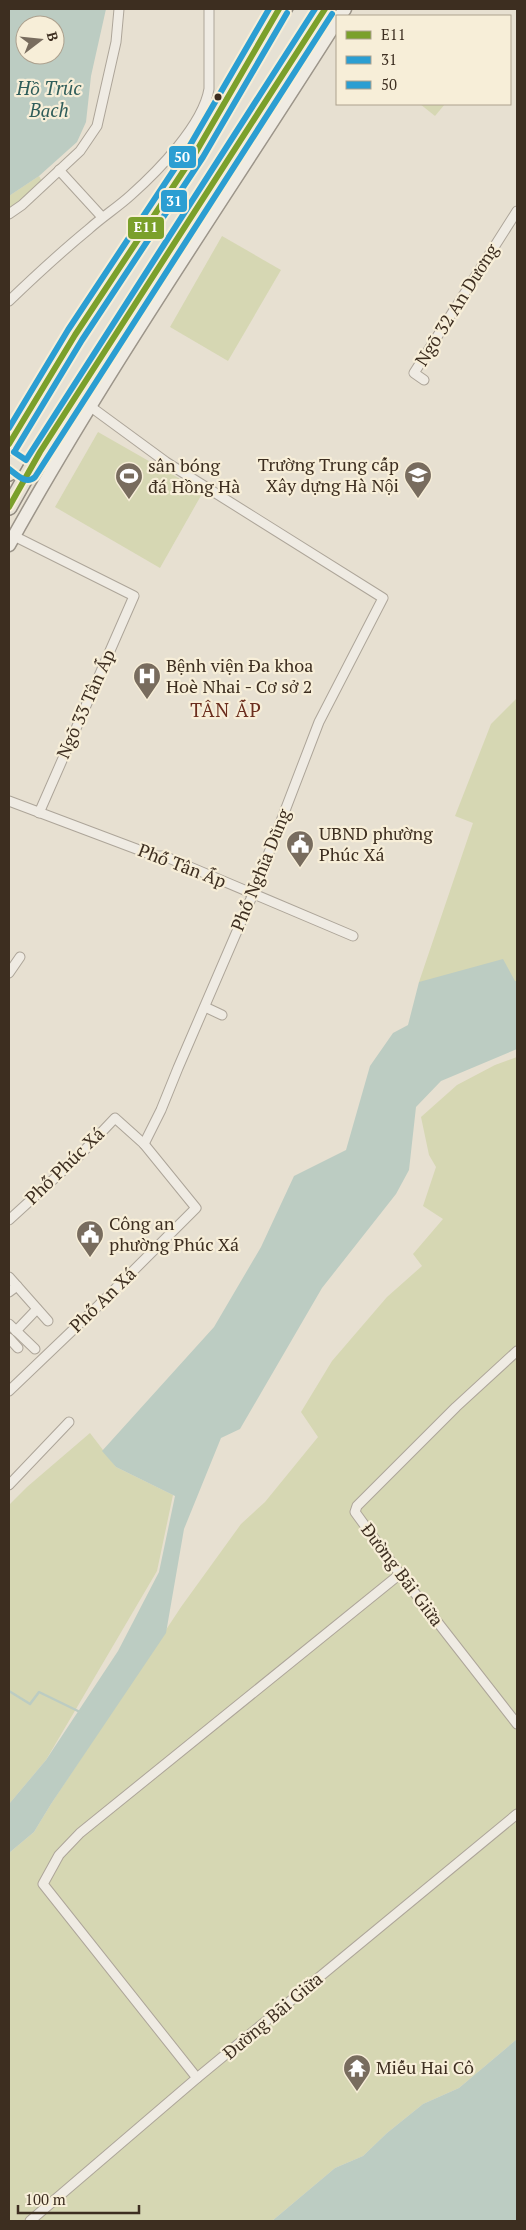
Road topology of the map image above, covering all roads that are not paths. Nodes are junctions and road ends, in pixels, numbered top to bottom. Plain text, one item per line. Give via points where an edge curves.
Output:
1 (120, 9) edge
2 (210, 9) edge
3 (278, 9) edge
4 (303, 9) edge
5 (325, 9) edge
6 (336, 23) edge
7 (239, 119) junction
8 (229, 156) junction
9 (59, 170) junction
10 (517, 211) edge
11 (9, 214) edge
12 (102, 217) junction
13 (9, 301) edge
14 (424, 380) dead end
15 (52, 386) junction
16 (91, 407) junction
17 (9, 444) edge
18 (11, 465) edge
19 (28, 472) junction
20 (9, 507) edge
21 (11, 540) edge
22 (9, 801) edge
23 (39, 813) junction
24 (253, 894) junction
25 (353, 936) dead end
26 (20, 958) dead end
27 (9, 973) edge
28 (205, 1006) junction
29 (222, 1015) dead end
30 (144, 1144) junction
31 (9, 1220) edge
32 (9, 1277) edge
33 (17, 1286) junction
34 (9, 1292) edge
35 (37, 1309) junction
36 (48, 1321) dead end
37 (12, 1328) edge
38 (9, 1338) edge
39 (18, 1348) dead end
40 (35, 1349) dead end
41 (517, 1352) edge
42 (9, 1391) edge
43 (69, 1422) dead end
44 (9, 1485) edge
45 (400, 1574) junction
46 (517, 1724) edge
47 (517, 1814) edge
48 (198, 2078) junction
49 (30, 2221) edge

1 - 9 street via 100,118 87,142
2 - 12 street via 208,100 194,126 154,172
3 - 15 main road via 192,158 132,248
4 - 7 main road
5 - 8 main road
6 - 16 street
7 - 8 main road
7 - 15 main road
8 - 19 main road
9 - 11 street
9 - 12 street
10 - 14 street, Ngõ 32 An Dương via 414,373
12 - 13 street
15 - 17 main road
15 - 18 main road
16 - 21 street
16 - 24 street, Phố Nghĩa Dũng via 166,462 383,598 319,722
18 - 19 street
19 - 20 main road
21 - 23 street, Ngõ 33 Tân Ấp via 134,596
22 - 23 street, Phố Tân Ấp
23 - 24 street, Phố Tân Ấp via 155,856 164,856
24 - 25 street, Phố Tân Ấp
24 - 28 street, Phố Nghĩa Dũng
26 - 27 street
28 - 29 street
28 - 30 street, Phố Nghĩa Dũng
30 - 31 street, Phố Phúc Xá via 115,1118
30 - 42 street, Phố An Xá via 196,1208
32 - 33 street
33 - 34 street
33 - 35 street
35 - 36 street
35 - 37 street
37 - 40 street
38 - 39 street
41 - 45 street, Đường Bãi Giữa via 456,1407 357,1506 357,1516
43 - 44 street
45 - 46 street, Đường Bãi Giữa
45 - 48 street via 80,1833 59,1855 43,1884
47 - 48 street, Đường Bãi Giữa
48 - 49 street, Đường Bãi Giữa

